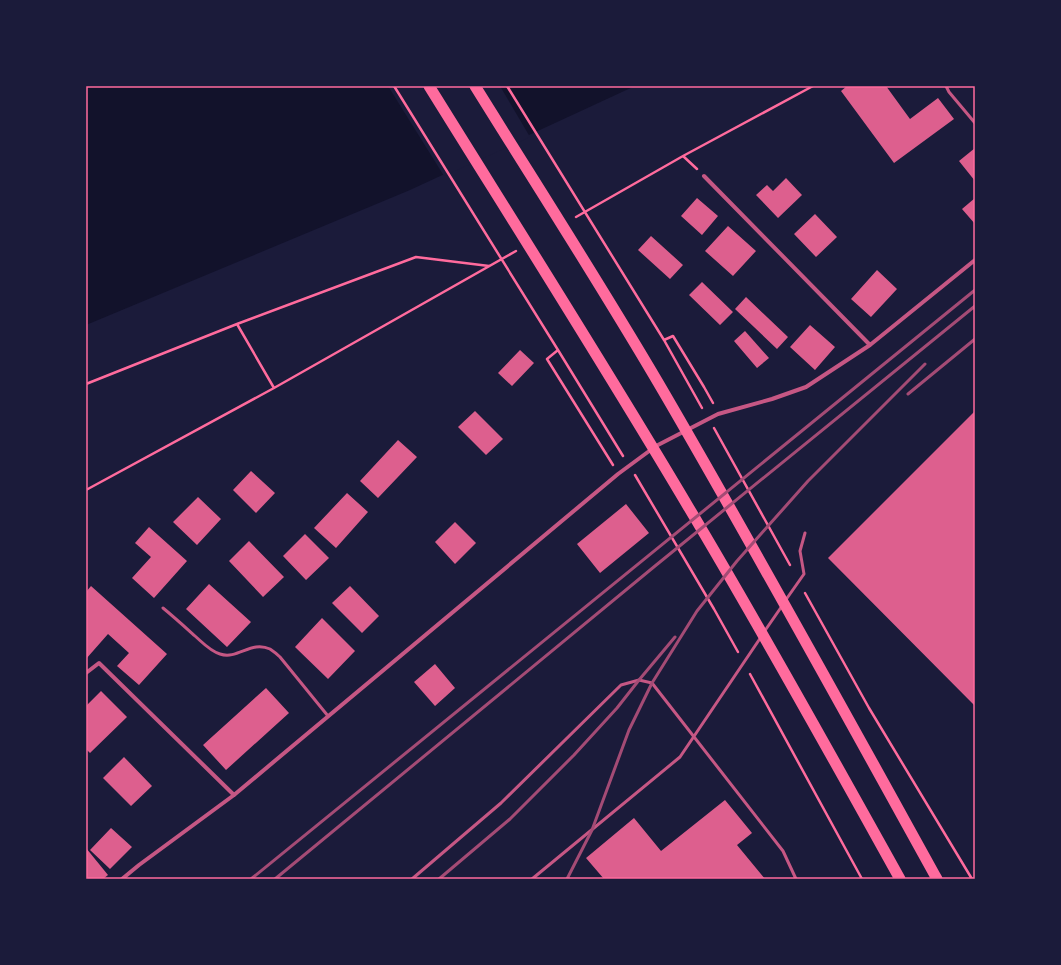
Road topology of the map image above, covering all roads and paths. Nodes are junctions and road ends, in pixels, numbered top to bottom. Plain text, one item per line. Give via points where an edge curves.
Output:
1 (394, 86) edge
2 (429, 86) edge
3 (475, 86) edge
4 (507, 86) edge
5 (813, 86) edge
6 (946, 86) edge
7 (975, 123) edge
8 (683, 156) junction
9 (704, 176) joint
10 (575, 217) dead end
11 (522, 248) dead end
12 (975, 260) edge
13 (491, 266) junction
14 (236, 324) junction
15 (664, 340) junction
16 (870, 345) junction
17 (558, 350) junction
18 (86, 384) edge
19 (274, 388) junction
20 (703, 410) dead end
21 (718, 414) junction
22 (711, 424) dead end
23 (626, 461) dead end
24 (618, 474) junction
25 (634, 474) dead end
26 (86, 490) edge
27 (805, 534) dead end
28 (792, 569) dead end
29 (804, 590) dead end
30 (163, 608) dead end
31 (740, 656) dead end
32 (748, 670) dead end
33 (86, 674) edge
34 (328, 716) junction
35 (694, 736) junction
36 (234, 795) junction
37 (122, 879) edge
38 (412, 879) edge
39 (532, 879) edge
40 (796, 879) edge
41 (862, 879) edge
42 (900, 879) edge
43 (937, 879) edge
44 (972, 879) edge

1 - 17 path
2 - 42 highway via 690,508
3 - 43 highway via 666,396
4 - 15 path
5 - 8 path
6 - 7 lane
8 - 9 path
8 - 10 path
9 - 16 street
11 - 13 path
12 - 16 street
13 - 14 path via 416,257
13 - 19 path
14 - 18 path
14 - 19 path
15 - 20 path
15 - 21 path via 673,336
16 - 21 street via 806,387
17 - 23 path
17 - 24 path via 547,359
19 - 26 path
21 - 24 street via 656,446
22 - 28 path
24 - 34 street
25 - 31 path
27 - 35 lane via 800,551 804,574
29 - 44 path via 869,708
30 - 34 lane via 220,655 236,654 260,646 270,649 280,657
32 - 41 path
33 - 36 street via 99,663
34 - 36 street
35 - 38 lane via 652,683 639,680 620,685 501,803
35 - 39 lane via 680,757
35 - 40 lane via 784,851
36 - 37 street

